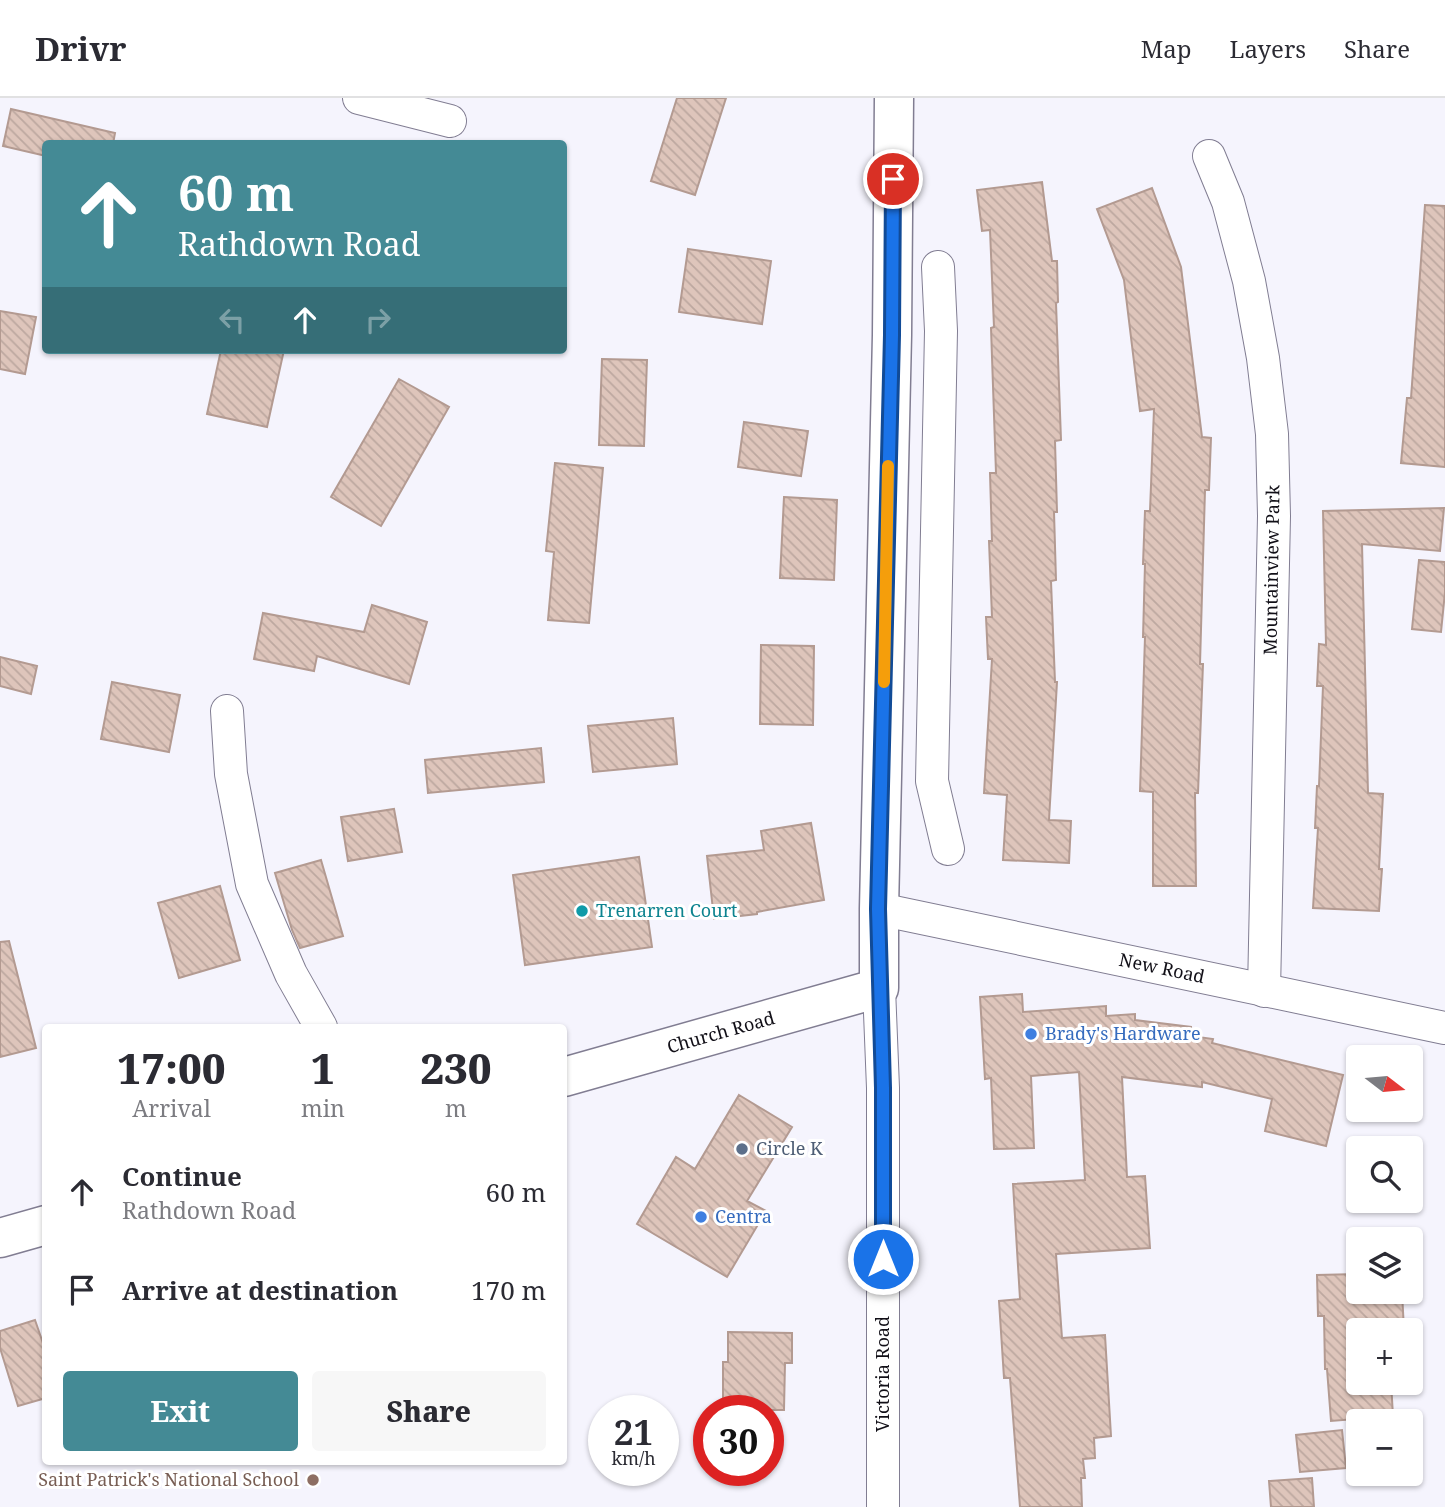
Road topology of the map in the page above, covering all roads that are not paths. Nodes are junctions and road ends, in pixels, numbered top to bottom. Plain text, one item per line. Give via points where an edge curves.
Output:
1 (359, 98) edge
2 (894, 98) edge
3 (450, 121) dead end
4 (1209, 156) dead end
5 (938, 267) dead end
6 (941, 331) junction
7 (892, 335) junction
8 (227, 711) dead end
9 (948, 849) dead end
10 (878, 909) junction
11 (879, 988) junction
12 (1264, 991) junction
13 (319, 1024) edge
14 (1445, 1028) edge
15 (567, 1076) edge
16 (42, 1226) edge
17 (0, 1238) edge
18 (883, 1507) edge

1 - 3 street
2 - 7 main road
4 - 12 street, Mountainview Park via 1228,202 1249,281 1272,434
5 - 6 street
6 - 7 street
6 - 9 street via 932,781
7 - 10 main road
8 - 13 street via 231,774 252,884 291,974
10 - 11 main road
10 - 12 street, New Road
11 - 15 main road, Church Road
11 - 18 street, Victoria Road
12 - 14 street, New Road
16 - 17 main road

